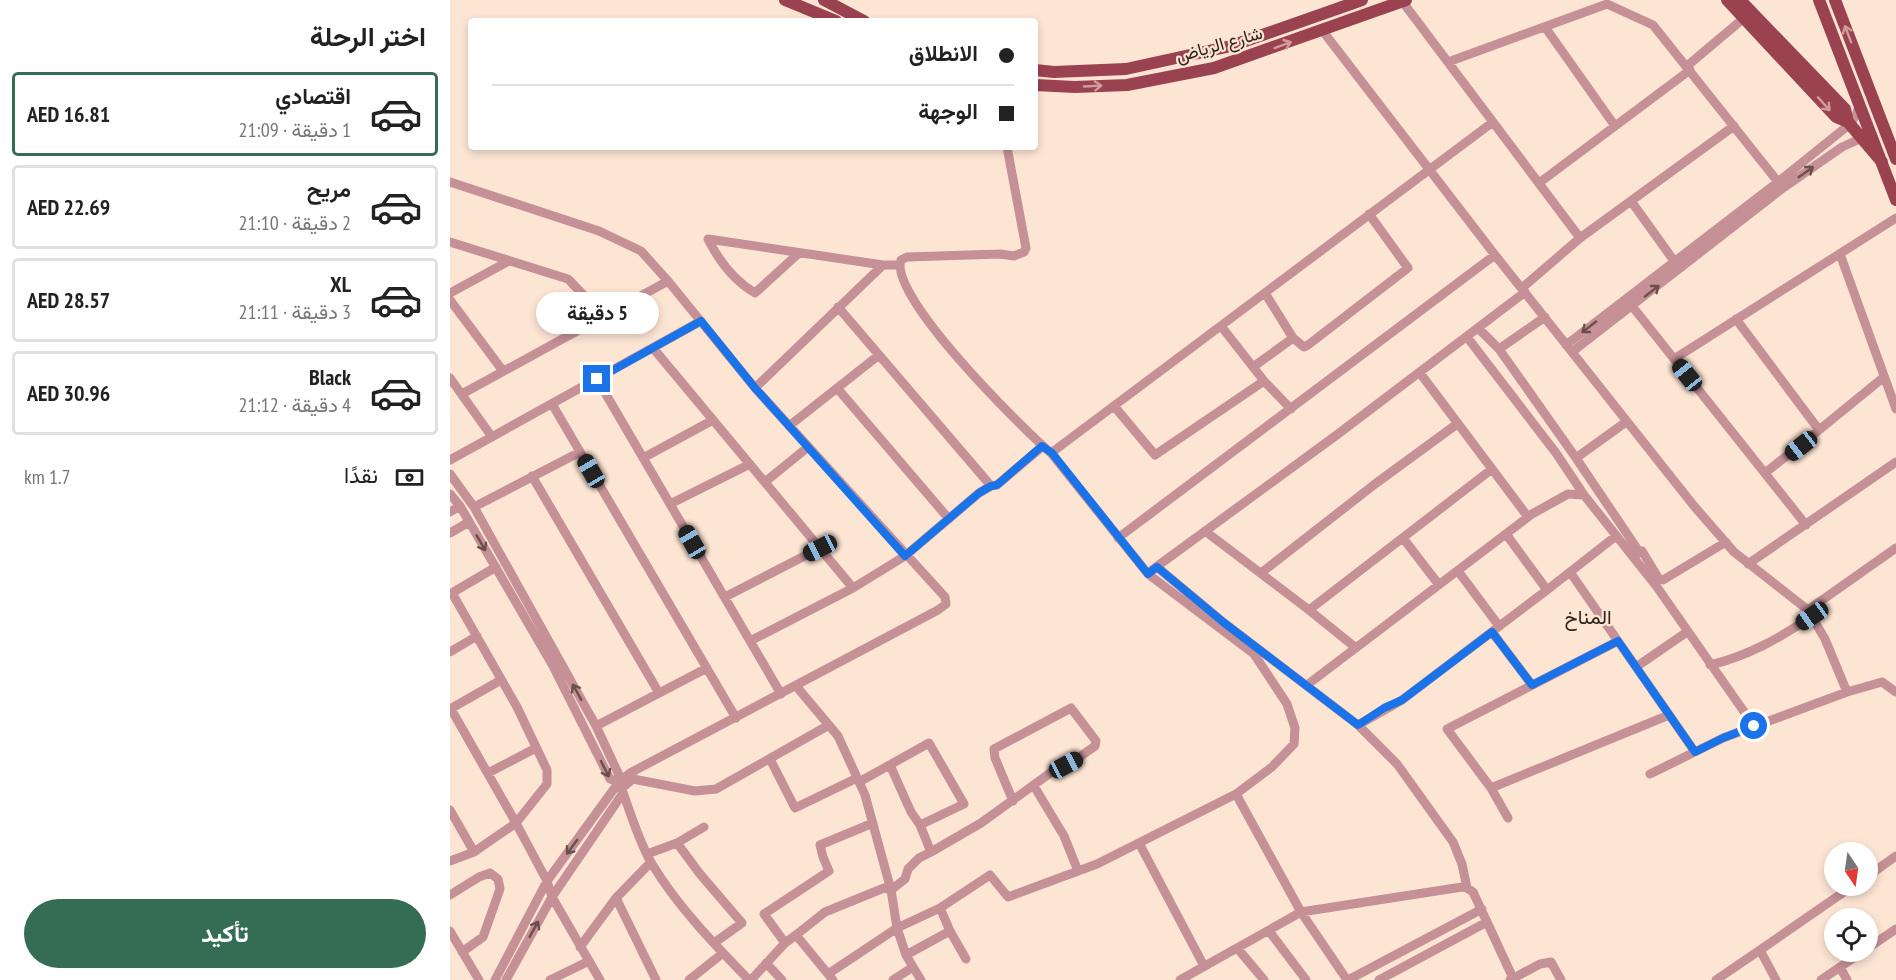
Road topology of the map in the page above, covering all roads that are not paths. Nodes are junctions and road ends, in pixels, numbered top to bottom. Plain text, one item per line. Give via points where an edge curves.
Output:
1 (785, 0) edge
2 (824, 0) edge
3 (1362, 0) edge
4 (1726, 0) edge
5 (1740, 0) edge
6 (1819, 0) edge
7 (1835, 0) edge
8 (1404, 1) edge
9 (829, 18) edge
10 (858, 18) edge
11 (1744, 18) junction
12 (1545, 27) junction
13 (1322, 30) junction
14 (1448, 62) junction
15 (1688, 68) junction
16 (1038, 70) edge
17 (1038, 85) edge
18 (1860, 102) junction
19 (1493, 122) junction
20 (1849, 123) junction
21 (1615, 126) junction
22 (1734, 126) junction
23 (1862, 138) junction
24 (1008, 150) edge
25 (1896, 159) edge
26 (1882, 162) junction
27 (1430, 169) junction
28 (450, 182) edge
29 (1778, 182) junction
30 (1539, 183) junction
31 (1896, 200) edge
32 (1630, 201) junction
33 (1369, 214) junction
34 (1896, 218) edge
35 (1580, 238) junction
36 (450, 242) edge
37 (799, 253) junction
38 (1840, 254) junction
39 (1495, 255) junction
40 (509, 261) junction
41 (883, 265) junction
42 (899, 265) junction
43 (1677, 265) junction
44 (668, 281) junction
45 (1524, 290) junction
46 (450, 293) edge
47 (1265, 293) junction
48 (450, 300) edge
49 (1632, 306) junction
50 (838, 307) junction
51 (604, 316) junction
52 (1545, 317) junction
53 (1736, 319) junction
54 (701, 321) junction
55 (1221, 326) junction
56 (1479, 328) junction
57 (1293, 338) junction
58 (1467, 338) junction
59 (653, 348) junction
60 (1499, 349) junction
61 (1569, 349) junction
62 (879, 355) junction
63 (1674, 359) junction
64 (1253, 367) junction
65 (503, 371) junction
66 (1420, 373) junction
67 (1884, 377) junction
68 (450, 378) edge
69 (597, 379) junction
70 (1264, 381) junction
71 (755, 388) junction
72 (837, 388) junction
73 (462, 394) junction
74 (552, 404) junction
75 (1114, 406) junction
76 (1291, 409) junction
77 (1896, 409) edge
78 (713, 420) junction
79 (1626, 422) junction
80 (1457, 424) junction
81 (789, 426) junction
82 (1819, 430) junction
83 (492, 438) junction
84 (1042, 446) junction
85 (808, 447) junction
86 (580, 452) junction
87 (1052, 453) junction
88 (643, 458) junction
89 (1576, 458) junction
90 (450, 460) edge
91 (1896, 462) edge
92 (750, 464) junction
93 (1492, 470) junction
94 (1766, 473) junction
95 (450, 474) edge
96 (532, 476) junction
97 (765, 482) junction
98 (991, 486) junction
99 (450, 494) edge
100 (1584, 495) junction
101 (670, 504) junction
102 (460, 506) junction
103 (474, 507) junction
104 (450, 512) edge
105 (1528, 517) junction
106 (949, 519) junction
107 (469, 522) junction
108 (1806, 525) junction
109 (1205, 531) junction
110 (450, 533) edge
111 (1506, 534) junction
112 (1616, 536) junction
113 (1118, 538) junction
114 (1402, 538) junction
115 (1726, 542) junction
116 (820, 548) junction
117 (1896, 548) edge
118 (905, 556) junction
119 (1748, 564) junction
120 (495, 567) junction
121 (1157, 567) junction
122 (1458, 571) junction
123 (1570, 572) junction
124 (1261, 573) junction
125 (1148, 574) junction
126 (1439, 585) junction
127 (853, 588) junction
128 (1547, 590) junction
129 (451, 593) edge
130 (725, 597) junction
131 (1308, 610) junction
132 (1810, 613) junction
133 (1496, 629) junction
134 (1687, 632) junction
135 (477, 636) junction
136 (750, 641) junction
137 (1618, 641) junction
138 (1356, 648) junction
139 (450, 652) edge
140 (1710, 665) junction
141 (1636, 667) junction
142 (707, 668) junction
143 (501, 680) junction
144 (1307, 685) junction
145 (1532, 685) junction
146 (796, 686) junction
147 (1846, 692) junction
148 (1896, 692) edge
149 (659, 693) junction
150 (781, 694) junction
151 (450, 709) edge
152 (1669, 715) junction
153 (736, 718) junction
154 (829, 725) junction
155 (1358, 725) junction
156 (596, 726) junction
157 (1754, 726) junction
158 (536, 748) junction
159 (1695, 752) junction
160 (770, 759) junction
161 (890, 765) junction
162 (488, 773) junction
163 (1650, 774) dead end
164 (858, 780) junction
165 (1034, 786) junction
166 (621, 788) junction
167 (1491, 788) junction
168 (1236, 794) junction
169 (1013, 801) junction
170 (450, 810) edge
171 (1508, 818) dead end
172 (516, 823) junction
173 (873, 823) junction
174 (920, 825) junction
175 (704, 827) dead end
176 (676, 843) junction
177 (1139, 843) junction
178 (474, 852) junction
179 (931, 852) junction
180 (1896, 856) edge
181 (649, 858) junction
182 (450, 861) edge
183 (1878, 869) edge
184 (1078, 871) junction
185 (548, 881) junction
186 (1467, 888) junction
187 (891, 890) junction
188 (450, 895) edge
189 (1838, 896) edge
190 (552, 897) junction
191 (616, 898) junction
192 (940, 908) junction
193 (1482, 909) junction
194 (1301, 912) junction
195 (1487, 922) junction
196 (897, 928) junction
197 (450, 931) edge
198 (950, 931) junction
199 (1269, 931) junction
200 (1893, 931) edge
201 (796, 935) junction
202 (1878, 941) edge
203 (714, 943) junction
204 (785, 943) junction
205 (1896, 943) edge
206 (580, 947) junction
207 (1238, 949) junction
208 (1760, 950) junction
209 (462, 952) junction
210 (723, 953) junction
211 (906, 955) junction
212 (966, 959) dead end
213 (589, 961) junction
214 (1848, 962) edge
215 (766, 963) junction
216 (1204, 966) junction
217 (913, 967) junction
218 (1840, 967) junction
219 (830, 977) edge
220 (1345, 979) edge
221 (1512, 979) edge
222 (479, 980) edge
223 (495, 980) edge
224 (506, 980) edge
225 (550, 980) edge
226 (600, 980) edge
227 (656, 980) edge
228 (689, 980) edge
229 (750, 980) edge
230 (782, 980) edge
231 (893, 980) edge
232 (921, 980) edge
233 (1180, 980) edge
234 (1264, 980) edge
235 (1306, 980) edge
236 (1378, 980) edge
237 (1561, 980) edge
238 (1716, 980) edge
239 (1776, 980) edge
240 (1821, 980) edge
241 (1847, 980) edge

1 - 9 main road
2 - 10 main road
3 - 16 main road, شارع الرياض via 1231,46 1126,69
4 - 11 main road
5 - 20 main road via 1845,109
6 - 18 main road
25 -> 7 main road
8 - 13 main road, شارع الرياض
8 - 14 street
11 - 15 street
11 -> 20 main road via 1836,117
12 - 14 street
12 - 15 street via 1607,4 1653,25
12 - 21 street
17 -> 13 main road, شارع الرياض via 1127,85 1214,68
13 - 27 street
14 - 19 street
15 - 21 street
15 - 22 street
18 - 20 street
18 - 26 main road
19 - 27 street
19 - 30 street
20 - 23 main road
20 - 29 street
21 - 30 street
22 - 29 street
22 - 32 street
23 - 26 main road
43 -> 23 street via 1842,147
24 - 42 street via 1024,252 1014,256 907,256
26 - 31 main road
27 - 33 street
27 - 39 street
28 - 44 street via 599,231 641,251
29 - 43 street
30 - 35 street
32 - 35 street
32 - 43 street
33 - 47 street
33 - 57 street via 1408,268 1308,345 1304,347
34 - 38 street
35 - 45 street
36 - 40 street
37 - 37 street via 753,246 708,239 719,259 754,293
37 - 41 street
38 - 53 street
38 - 67 street
39 - 45 street
39 - 76 street
40 - 46 street
40 - 51 street via 568,279
41 - 42 street
41 - 50 street
42 - 84 street via 918,309
49 -> 43 street
43 -> 61 street
44 - 51 street
44 - 54 street
45 - 52 street
45 - 56 street
47 - 55 street
47 - 57 street
48 - 65 street
49 - 61 street
49 - 63 street
50 - 62 street
50 - 71 street
51 - 65 street
52 - 60 street
52 - 61 street
53 - 63 street
53 - 82 street
54 - 59 street
54 - 71 street
55 - 64 street
55 - 75 street
56 - 58 street
56 - 60 street
57 - 64 street
58 - 66 street
58 - 100 street
59 - 69 street
59 - 78 street
60 - 89 street
61 - 79 street
62 - 72 street
62 - 98 street
63 - 94 street
64 - 70 street
65 - 73 street
66 - 80 street
66 - 109 street
67 - 77 street
67 - 82 street
68 - 73 street
69 - 74 street
69 - 88 street
70 - 75 street via 1155,455
70 - 76 street
71 - 81 street
72 - 81 street
72 - 106 street
73 - 83 street
74 - 83 street
74 - 86 street
75 - 87 street
76 - 113 street
78 - 88 street
78 - 92 street
79 - 89 street
79 - 115 street
80 - 93 street
80 - 124 street
81 - 85 street
82 - 94 street
83 - 90 street
84 - 87 street
84 - 98 street
85 - 97 street
85 - 118 street
86 - 96 street
86 - 142 street
87 - 113 street
88 - 101 street
89 - 115 street via 1659,579
91 - 108 street
92 - 97 street
92 - 101 street
93 - 105 street
93 - 114 street
94 - 108 street
95 - 103 street
96 - 103 street
96 - 149 street
97 - 116 street
98 - 106 street
99 - 102 street
100 - 105 street via 1568,494
100 - 112 street
101 - 130 street
102 - 104 street
102 - 107 street
156 -> 103 street
105 - 111 street
106 - 118 street
107 - 110 street
107 -> 120 street
108 - 119 street
109 - 121 street
109 - 124 street
111 - 122 street
111 - 128 street
112 - 123 street
112 - 134 street
113 - 125 street
114 - 126 street
114 - 131 street
115 - 119 street
116 - 127 street
116 - 130 street
117 - 132 street
118 - 127 street
118 - 146 street via 945,597 946,604
119 - 132 street
120 - 129 street
120 -> 166 street via 553,666 610,779
121 - 125 street
121 - 144 street
122 - 126 street
122 - 133 street
123 - 128 street
123 - 137 street
124 - 131 street
125 - 168 street via 1254,654 1287,704 1294,728 1293,744 1272,767
126 - 138 street
127 - 136 street
128 - 133 street
129 - 135 street
130 - 136 street
131 - 138 street
132 - 140 street via 1784,636
132 - 147 street
133 - 145 street
133 - 155 street via 1402,700
134 - 140 street
134 - 141 street
135 - 139 street
135 - 143 street
136 - 150 street
137 - 141 street
137 - 145 street
138 - 144 street
140 - 157 street
141 - 152 street
142 - 149 street
142 - 153 street
143 - 151 street
143 - 158 street
144 - 155 street
145 - 167 street via 1447,729
146 - 150 street
146 - 154 street
147 - 148 street via 1882,682
147 - 157 street
149 - 156 street
150 - 153 street
151 - 162 street
152 - 159 street
152 - 167 street
153 - 166 street via 630,773
154 - 160 street
154 - 164 street
155 - 186 street via 1397,764 1454,842
156 - 166 street via 619,775
157 - 159 street
158 - 162 street
158 - 172 street via 547,770 547,784
159 - 163 street
160 - 164 street via 795,808
160 - 166 street via 716,789 695,791 633,780
161 - 164 street
161 - 174 street via 910,812
161 - 174 street via 929,744 964,804
162 - 172 street
164 - 173 street
165 - 169 street
165 - 169 street via 1095,746 1096,741 1071,708 994,749 994,758
165 - 184 street via 1064,836
166 - 181 street
166 -> 185 street
166 - 190 street
167 - 171 street
168 - 177 street
168 - 194 street
169 - 179 street
170 - 178 street
172 - 178 street
172 - 185 street
173 - 187 street
173 - 204 street via 820,845 829,871 764,914
174 - 179 street
175 - 176 street
176 - 181 street
176 - 203 street via 742,923
177 - 184 street
177 - 216 street
178 - 182 street
179 - 187 street via 919,858 908,869 905,879
180 - 183 street
181 - 191 street
181 - 203 street
184 - 192 street via 1008,897 990,875
185 - 190 street
185 - 223 street
186 - 193 street
186 - 194 street
187 - 196 street
187 - 201 street via 884,888 825,912
188 - 209 street via 490,873 498,879 501,889 483,937
189 - 208 street
190 - 206 street
224 -> 190 street
191 - 206 street
191 - 227 street
192 - 196 street
192 - 198 street
193 - 195 street
193 - 220 street
194 - 199 street
194 - 220 street
195 - 221 street
195 - 236 street
196 - 211 street
196 - 219 street
197 - 209 street
198 - 211 street
198 - 212 street
199 - 207 street
199 - 235 street
200 - 202 street
200 - 205 street
201 - 204 street
201 - 219 street
203 - 210 street
204 - 215 street
206 - 213 street
207 - 216 street
207 - 234 street
208 - 238 street
208 - 239 street
209 - 222 street
210 - 228 street
210 - 229 street
211 - 217 street
213 - 225 street
213 - 226 street
214 - 218 street
215 - 229 street
215 - 230 street
216 - 233 street
217 - 231 street
217 - 232 street
218 - 240 street
218 - 241 street
221 - 237 street via 1551,962

